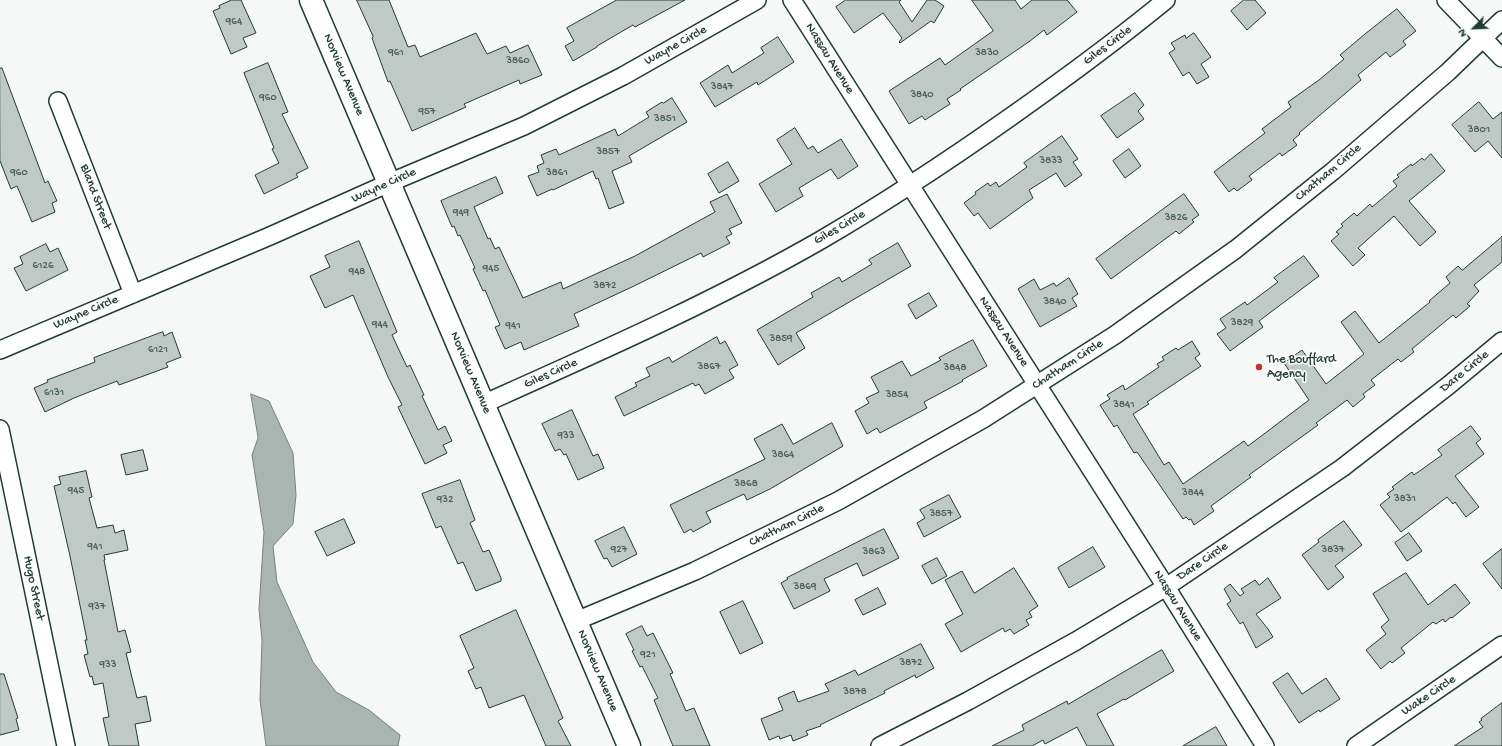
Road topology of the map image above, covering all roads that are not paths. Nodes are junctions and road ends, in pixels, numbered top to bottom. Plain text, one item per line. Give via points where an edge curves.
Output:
1 (311, 0) edge
2 (757, 0) edge
3 (792, 0) edge
4 (1166, 0) edge
5 (1446, 0) edge
6 (1502, 20) edge
7 (1483, 38) junction
8 (1502, 58) edge
9 (58, 101) dead end
10 (389, 183) junction
11 (909, 186) junction
12 (132, 294) junction
13 (1502, 341) edge
14 (0, 350) edge
15 (1036, 385) junction
16 (483, 404) junction
17 (0, 430) edge
18 (1166, 587) junction
19 (576, 621) junction
20 (1502, 645) edge
21 (66, 746) edge
22 (629, 746) edge
23 (880, 746) edge
24 (1265, 746) edge
25 (1356, 746) edge

1 - 10 street, Norview Avenue
2 - 10 street, Wayne Circle via 622,76 524,126
3 - 11 street, Nassau Avenue
4 - 11 street, Giles Circle via 1042,95
5 - 7 street
6 - 7 street, Chatham Circle
7 - 8 street
7 - 15 street, Chatham Circle via 1448,72 1333,171 1236,249 1115,335
9 - 12 street, Bland Street
10 - 12 street, Wayne Circle
10 - 16 street, Norview Avenue
11 - 15 street, Nassau Avenue
11 - 16 street, Giles Circle via 820,240 726,291 583,360
12 - 14 street, Wayne Circle
13 - 18 street, Dare Circle via 1342,468
15 - 18 street, Nassau Avenue
15 - 19 street, Chatham Circle via 983,419 838,501 695,571
16 - 19 street, Norview Avenue
17 - 21 street, Hugo Street
18 - 23 street, Dare Circle via 1076,641
18 - 24 street, Nassau Avenue
19 - 22 street, Norview Avenue
20 - 25 street, Wake Circle

